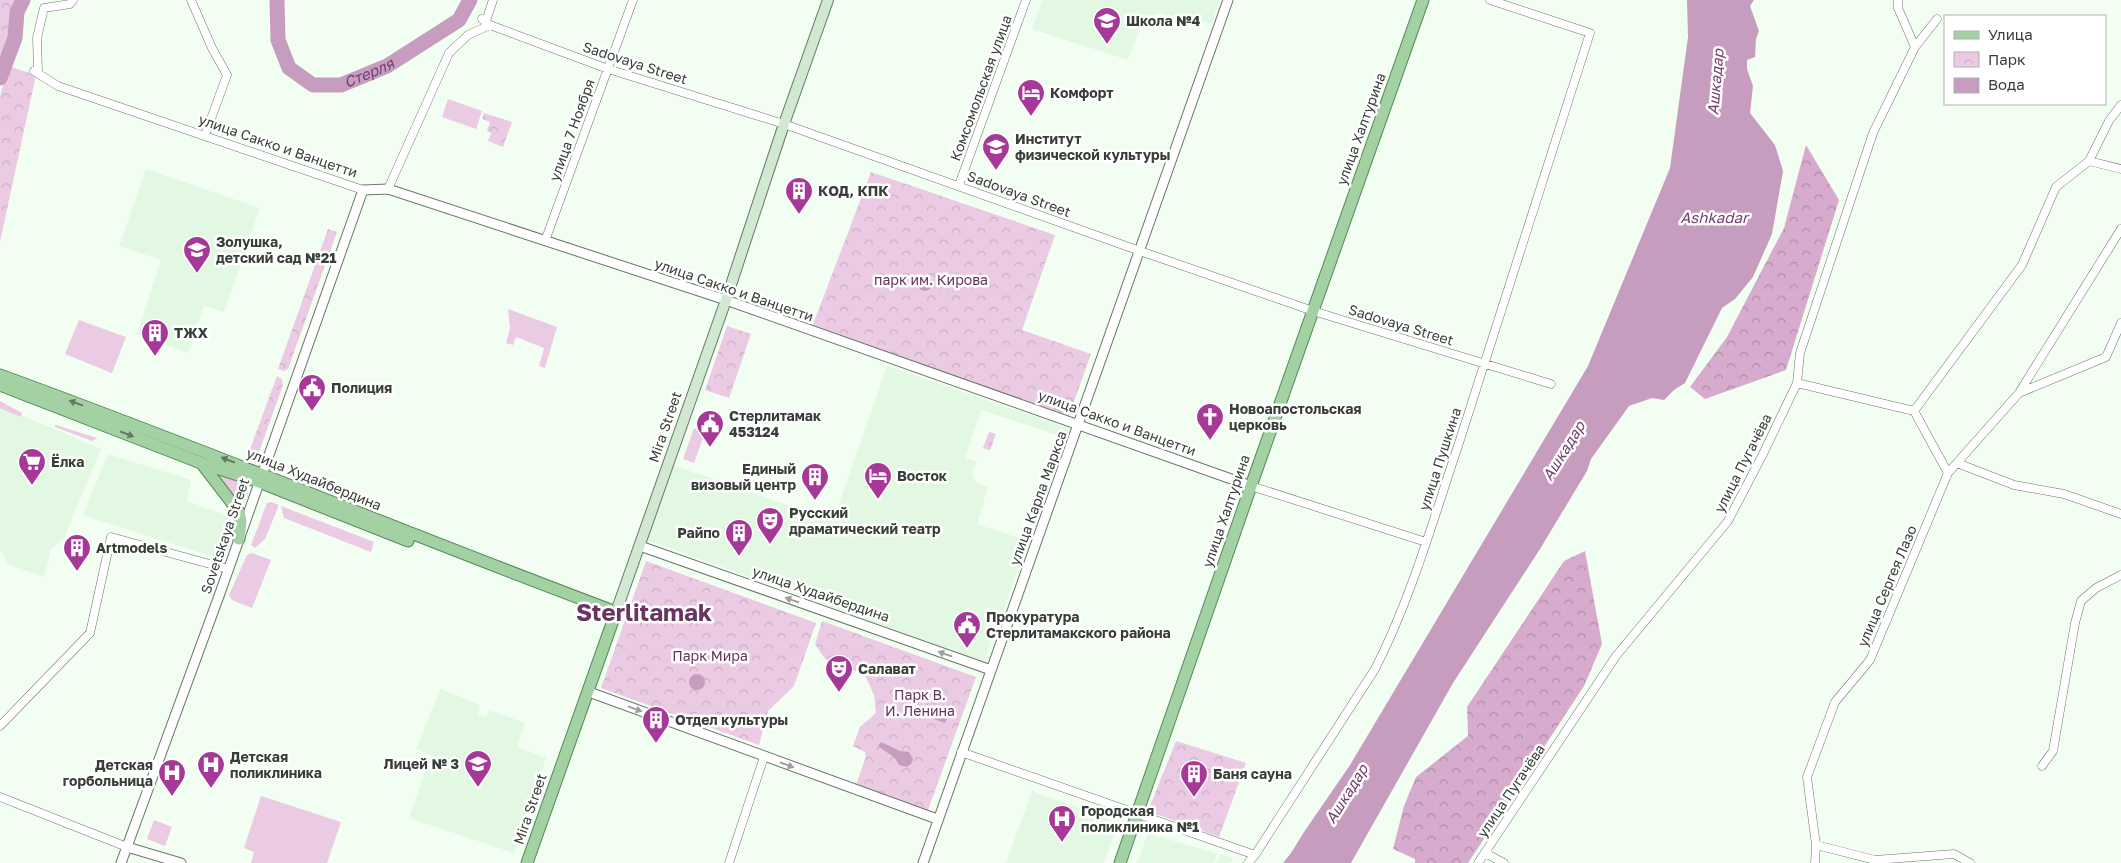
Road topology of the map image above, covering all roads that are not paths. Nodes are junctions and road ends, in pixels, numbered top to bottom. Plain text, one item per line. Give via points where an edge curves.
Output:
1 (74, 0) edge
2 (191, 0) edge
3 (493, 0) edge
4 (633, 0) edge
5 (828, 0) edge
6 (1026, 0) edge
7 (1228, 0) edge
8 (1423, 0) edge
9 (1490, 0) edge
10 (1898, 0) edge
11 (1937, 19) dead end
12 (486, 22) junction
13 (1915, 47) junction
14 (608, 69) junction
15 (2121, 105) edge
16 (784, 124) junction
17 (204, 135) junction
18 (2089, 162) junction
19 (2121, 169) edge
20 (959, 186) junction
21 (388, 189) junction
22 (364, 190) junction
23 (2121, 229) edge
24 (545, 241) junction
25 (1140, 251) junction
26 (726, 300) junction
27 (1313, 311) junction
28 (2121, 323) edge
29 (2112, 343) junction
30 (2121, 345) edge
31 (1485, 364) junction
32 (0, 375) edge
33 (1796, 383) junction
34 (1551, 384) dead end
35 (0, 385) edge
36 (2019, 393) junction
37 (1914, 411) junction
38 (1079, 424) junction
39 (201, 463) junction
40 (1957, 463) junction
41 (1948, 474) junction
42 (260, 478) junction
43 (1250, 486) junction
44 (2121, 514) edge
45 (239, 538) junction
46 (1426, 542) junction
47 (640, 546) junction
48 (228, 569) junction
49 (2121, 575) edge
50 (615, 616) junction
51 (991, 670) junction
52 (589, 692) junction
53 (0, 726) edge
54 (961, 752) junction
55 (764, 757) junction
56 (2042, 766) dead end
57 (0, 797) edge
58 (1137, 814) junction
59 (937, 819) junction
60 (1816, 844) junction
61 (127, 847) junction
62 (1485, 853) junction
63 (1255, 855) junction
64 (121, 863) edge
65 (181, 863) edge
66 (527, 863) edge
67 (729, 863) edge
68 (923, 863) edge
69 (1120, 863) edge
70 (1248, 863) edge
71 (1478, 863) edge
72 (1504, 863) edge
73 (1815, 863) edge
74 (1970, 863) edge

1 - 17 street, улица Сакко и Ванцетти via 70,4 44,8 37,38 36,72 58,86
2 - 17 street via 227,75
3 - 12 street
4 - 14 street, улица 7 Ноября
5 - 16 main road, Mira Street
6 - 20 street, Комсомольская улица
7 - 25 street, улица Карла Маркса
8 - 27 main road, улица Халтурина
9 - 31 street, улица Пушкина via 1590,33
10 - 13 street via 1898,8
11 - 13 street, улица Пугачёва
12 - 14 street, Sadovaya Street
12 - 21 street via 449,53
13 - 33 street, улица Пугачёва via 1873,133 1800,353
14 - 16 street, Sadovaya Street
14 - 24 street, улица 7 Ноября
15 - 18 street
16 - 20 street, Sadovaya Street
16 - 26 main road, Mira Street
17 - 22 street, улица Сакко и Ванцетти
18 - 19 street
18 - 37 street via 2056,187 2022,265
20 - 25 street, Sadovaya Street
21 - 22 street, улица Сакко и Ванцетти
21 - 24 street, улица Сакко и Ванцетти
22 - 42 street, Sovetskaya Street
23 - 36 street, улица Сергея Лазо
24 - 26 street, улица Сакко и Ванцетти
25 - 27 street, Sadovaya Street
25 - 38 street, улица Карла Маркса
26 - 38 street, улица Сакко и Ванцетти
26 - 47 main road, Mira Street
27 - 31 street, Sadovaya Street
27 - 43 main road, улица Халтурина
28 - 29 street, улица Сергея Лазо
29 - 30 street
29 - 36 street, улица Сергея Лазо via 2106,357
31 - 34 street, Sadovaya Street
31 - 46 street, улица Пушкина
42 -> 32 main road, улица Худайбердина via 112,416
33 - 37 street
33 - 62 street, улица Пугачёва via 1728,521 1616,656
35 -> 39 main road, улица Худайбердина
36 - 40 street, улица Сергея Лазо
37 - 41 street
38 - 43 street, улица Сакко и Ванцетти
38 - 51 street, улица Карла Маркса
39 - 42 main road, улица Худайбердина
39 - 45 main road via 239,512
40 - 41 street, улица Сергея Лазо
40 - 44 street via 2014,485 2064,494
41 - 60 street, улица Сергея Лазо via 1870,660 1835,702 1807,777
42 - 45 street, Sovetskaya Street
42 - 50 main road, улица Худайбердина via 419,537
43 - 46 street, улица Сакко и Ванцетти
43 - 58 main road, улица Халтурина
45 - 48 street, Sovetskaya Street
46 - 63 street, улица Пушкина via 1375,669
47 - 50 main road, Mira Street
51 -> 47 street, улица Худайбердина
48 - 53 street via 111,537 90,633
48 - 61 street, Sovetskaya Street
49 - 56 street via 2096,588 2081,601 2053,750
50 - 52 main road, Mira Street
51 - 54 street, улица Карла Маркса
52 -> 55 street
52 - 66 main road, Mira Street
54 - 58 street
54 - 59 street, улица Карла Маркса
55 -> 59 street
55 - 67 street
57 - 61 street
58 - 63 street
58 - 69 main road, улица Халтурина
59 - 68 street, улица Карла Маркса
60 - 73 street, улица Сергея Лазо
60 - 74 street via 1875,860 1954,854
61 - 64 street, Sovetskaya Street
61 - 65 street
62 - 71 street, улица Пугачёва
62 - 72 street
63 - 70 street, улица Пушкина

